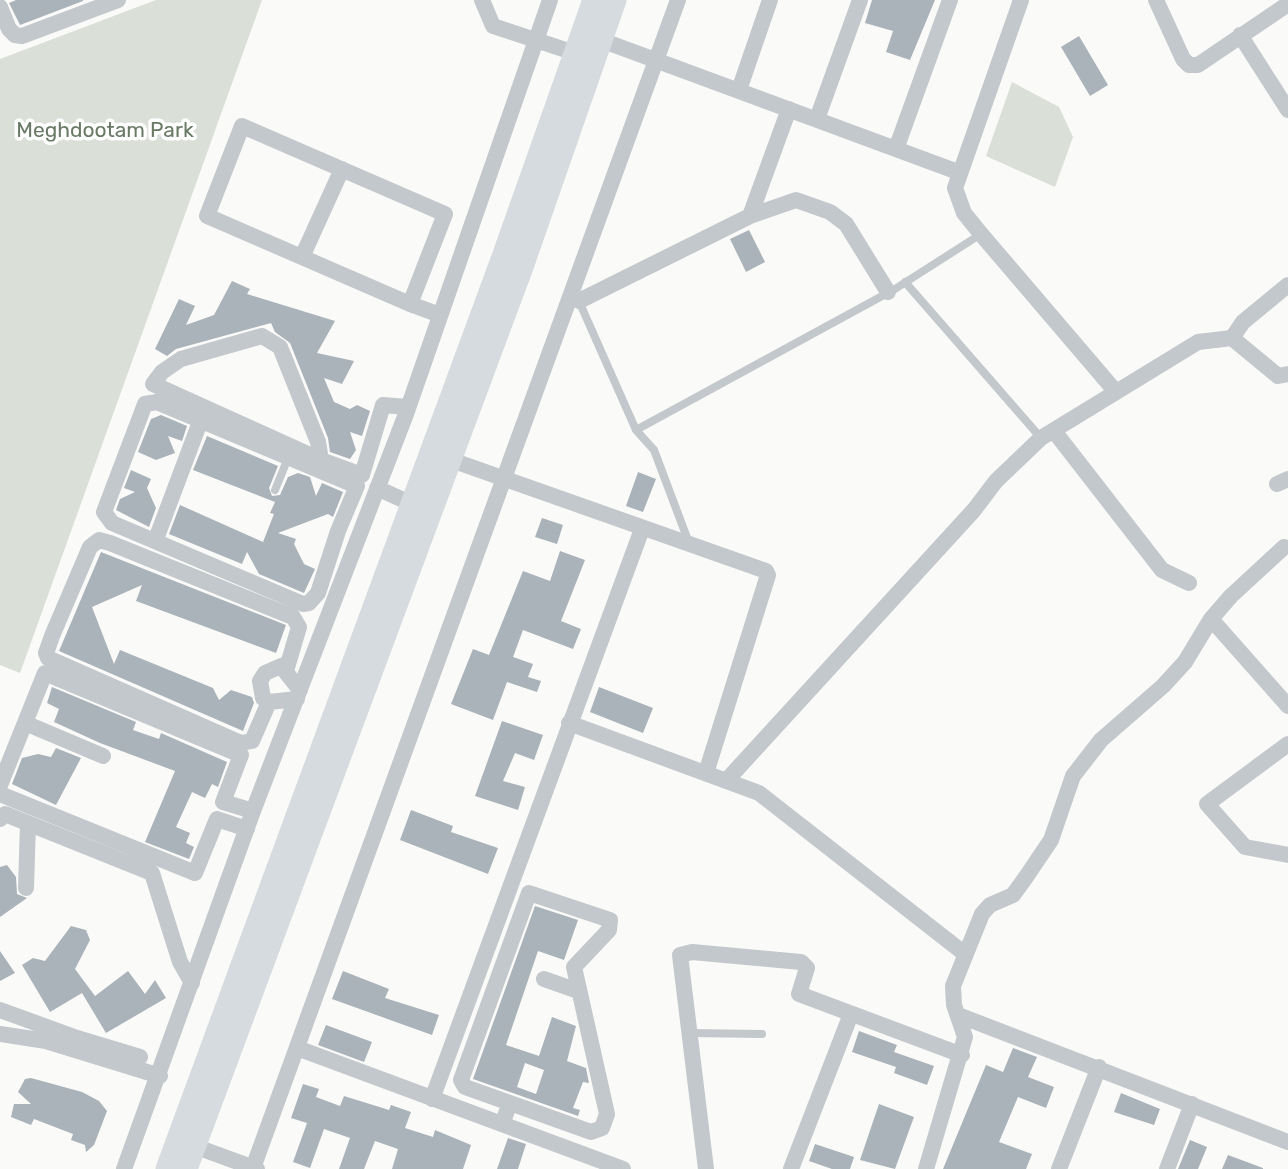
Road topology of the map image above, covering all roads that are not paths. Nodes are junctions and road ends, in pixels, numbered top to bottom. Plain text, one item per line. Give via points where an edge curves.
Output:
1 (118, 0) edge
2 (482, 0) edge
3 (550, 0) edge
4 (594, 0) edge
5 (615, 0) edge
6 (678, 0) edge
7 (770, 0) edge
8 (860, 0) edge
9 (950, 0) edge
10 (1021, 0) edge
11 (1156, 0) edge
12 (1288, 4) edge
13 (0, 7) edge
14 (80, 7) edge
15 (1240, 35) junction
16 (536, 39) junction
17 (601, 40) junction
18 (575, 53) junction
19 (657, 60) junction
20 (738, 90) junction
21 (789, 110) junction
22 (1288, 110) edge
23 (817, 119) junction
24 (896, 149) junction
25 (342, 169) junction
26 (958, 172) junction
27 (750, 216) junction
28 (981, 234) junction
29 (302, 257) junction
30 (905, 282) junction
31 (1288, 285) edge
32 (888, 292) junction
33 (576, 295) junction
34 (410, 304) junction
35 (440, 315) junction
36 (1232, 338) junction
37 (1288, 374) edge
38 (1116, 392) junction
39 (408, 407) junction
40 (200, 422) junction
41 (636, 430) junction
42 (1047, 434) junction
43 (440, 456) junction
44 (288, 458) junction
45 (321, 460) junction
46 (504, 479) junction
47 (377, 488) junction
48 (275, 490) dead end
49 (412, 504) junction
50 (642, 529) junction
51 (338, 531) junction
52 (359, 538) junction
53 (156, 540) junction
54 (691, 546) junction
55 (1284, 547) dead end
56 (328, 560) junction
57 (347, 566) junction
58 (1189, 583) dead end
59 (1211, 619) junction
60 (286, 671) junction
61 (298, 694) junction
62 (269, 702) junction
63 (1288, 706) edge
64 (25, 723) junction
65 (569, 723) junction
66 (1288, 744) edge
67 (103, 756) dead end
68 (706, 773) junction
69 (726, 781) junction
70 (0, 785) edge
71 (0, 794) edge
72 (223, 802) junction
73 (253, 811) junction
74 (0, 818) edge
75 (217, 819) junction
76 (27, 823) junction
77 (247, 829) junction
78 (1288, 855) edge
79 (510, 886) junction
80 (26, 888) dead end
81 (529, 893) junction
82 (965, 954) junction
83 (544, 979) dead end
84 (192, 983) junction
85 (578, 990) junction
86 (0, 1010) edge
87 (851, 1014) junction
88 (958, 1015) junction
89 (690, 1033) junction
90 (0, 1034) edge
91 (762, 1034) dead end
92 (297, 1048) junction
93 (962, 1055) junction
94 (140, 1057) dead end
95 (1099, 1067) junction
96 (160, 1076) junction
97 (432, 1099) junction
98 (510, 1103) junction
99 (1192, 1104) junction
100 (529, 1110) junction
101 (502, 1124) junction
102 (521, 1131) junction
103 (1288, 1142) edge
104 (194, 1146) junction
105 (255, 1168) edge
106 (124, 1169) edge
107 (167, 1169) edge
108 (186, 1169) edge
109 (623, 1169) edge
110 (706, 1169) edge
111 (791, 1169) edge
112 (926, 1169) edge
113 (1059, 1169) edge
114 (1167, 1169) edge

1 - 14 street
2 - 16 street via 493,26
3 - 16 street
4 - 18 street
5 - 17 street
6 - 19 street
7 - 20 street
8 - 23 street
9 - 24 street
10 - 26 street
11 - 15 street via 1189,65 1198,65
12 - 15 street
13 - 14 street via 9,29 22,36
15 - 22 street
16 - 18 street
16 - 35 street
17 - 19 street
17 - 43 street
18 - 43 street
19 - 20 street
19 - 33 street
20 - 21 street
21 - 23 street
21 - 27 street
23 - 24 street
24 - 26 street
25 - 29 street
25 - 29 street via 242,126 207,216
25 - 34 street via 445,214
26 - 28 street via 958,201
27 - 32 street via 796,200 830,212 846,224
27 - 33 street
28 - 30 lane
28 - 38 street
29 - 34 street
30 - 32 lane
30 - 42 lane
31 - 36 street via 1242,322
32 - 41 lane
33 - 41 lane
33 - 46 street
34 - 35 street
35 - 39 street
36 - 37 street via 1278,376
36 - 38 street via 1198,342
38 - 42 street
39 - 45 street via 383,405 362,475
39 - 47 street
40 - 44 street
40 - 53 street
40 - 53 street via 157,402 145,404 104,512 112,523
41 - 54 lane via 654,450
42 - 58 street via 1162,570
42 - 69 street via 996,481
43 - 46 street
43 - 49 street
43 - 104 street
44 - 48 lane
44 - 51 street via 357,486
45 - 45 street via 213,411 153,384 181,359 262,336 280,348
46 - 50 street
46 - 92 street
47 - 49 street
47 - 52 street
49 - 107 street
50 - 54 street
50 - 65 street
51 - 52 street
51 - 56 street
52 - 57 street
53 - 56 street via 303,604 318,593
54 - 68 street via 763,569 768,575
55 - 59 street
56 - 57 street
57 - 61 street
59 - 63 street
59 - 82 street via 1185,662 1101,740 1073,776 1051,840 1013,895 982,914
60 - 61 street
60 - 62 street via 274,667 260,681 263,698
60 - 62 street via 299,627 293,617 110,543 99,540 90,547 52,636 48,658 241,743 251,741
61 - 62 street
61 - 73 street
64 - 67 street
64 - 70 street
64 - 72 street via 46,673 241,755
65 - 68 street
65 - 79 street
66 - 78 street via 1207,804 1245,847
68 - 69 street
69 - 82 street via 759,793
71 - 75 street via 195,873
72 - 73 street
72 - 75 street
73 - 77 street
74 - 76 street via 5,814
75 - 77 street
76 - 80 street
76 - 84 street via 152,873 180,961
77 - 84 street
79 - 81 street
79 - 97 street
81 - 85 street via 610,920 609,930 574,967
81 - 98 street via 461,1080 465,1087
82 - 88 street via 952,995
83 - 85 street
84 - 96 street
85 - 100 street via 607,1114 602,1128 591,1132
86 - 94 street
87 - 89 street via 799,994 807,968 801,962 692,952 680,955
87 - 93 street
87 - 111 street
88 - 93 street via 965,1037
88 - 95 street
89 - 91 lane
89 - 110 street
90 - 96 street via 46,1041
92 - 97 street
92 - 105 street
93 - 112 street
95 - 99 street
95 - 113 street
96 - 106 street
97 - 101 street
98 - 100 street
98 - 101 street
99 - 103 street
99 - 114 street
100 - 102 street
101 - 102 street
102 - 109 street
104 - 105 street
104 - 108 street

